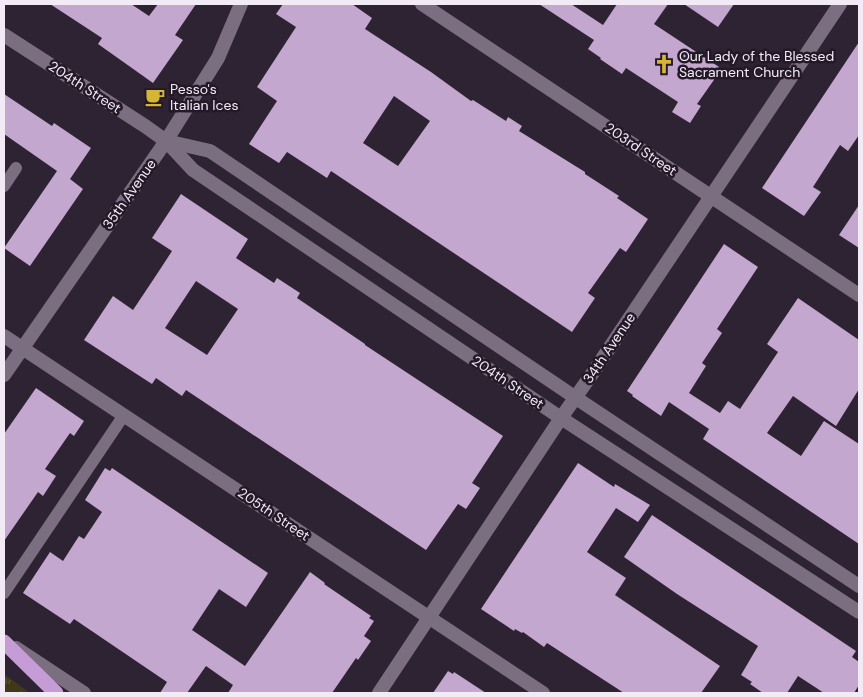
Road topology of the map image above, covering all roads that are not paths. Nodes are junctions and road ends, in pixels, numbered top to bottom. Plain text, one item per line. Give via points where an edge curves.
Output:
1 (241, 4) edge
2 (422, 4) edge
3 (840, 4) edge
4 (4, 35) edge
5 (166, 141) junction
6 (16, 168) dead end
7 (4, 186) edge
8 (711, 196) junction
9 (859, 295) edge
10 (4, 336) edge
11 (23, 348) junction
12 (4, 375) edge
13 (576, 398) junction
14 (124, 414) junction
15 (561, 418) junction
16 (859, 586) edge
17 (4, 593) edge
18 (859, 612) edge
19 (429, 618) junction
20 (4, 641) edge
21 (56, 693) edge
22 (84, 693) edge
23 (379, 693) edge
24 (543, 693) edge

1 - 5 street, 35th Avenue via 218,58
2 - 8 street, 203rd Street
3 - 8 street, 34th Avenue
4 - 5 street, 204th Street
5 - 11 street, 35th Avenue
5 - 13 street, 204th Street via 210,151
5 - 15 street, 204th Street via 193,170
6 - 7 lane
8 - 9 street, 203rd Street
8 - 13 street, 34th Avenue
10 - 11 street, 205th Street
11 - 12 street, 35th Avenue
11 - 14 street, 205th Street
13 - 15 street, 34th Avenue
13 - 16 street, 204th Street
14 - 17 lane
14 - 19 street, 205th Street
15 - 18 street, 204th Street
15 - 19 street, 34th Avenue
19 - 23 street, 34th Avenue
19 - 24 street, 205th Street
20 - 21 highway
20 - 22 street

